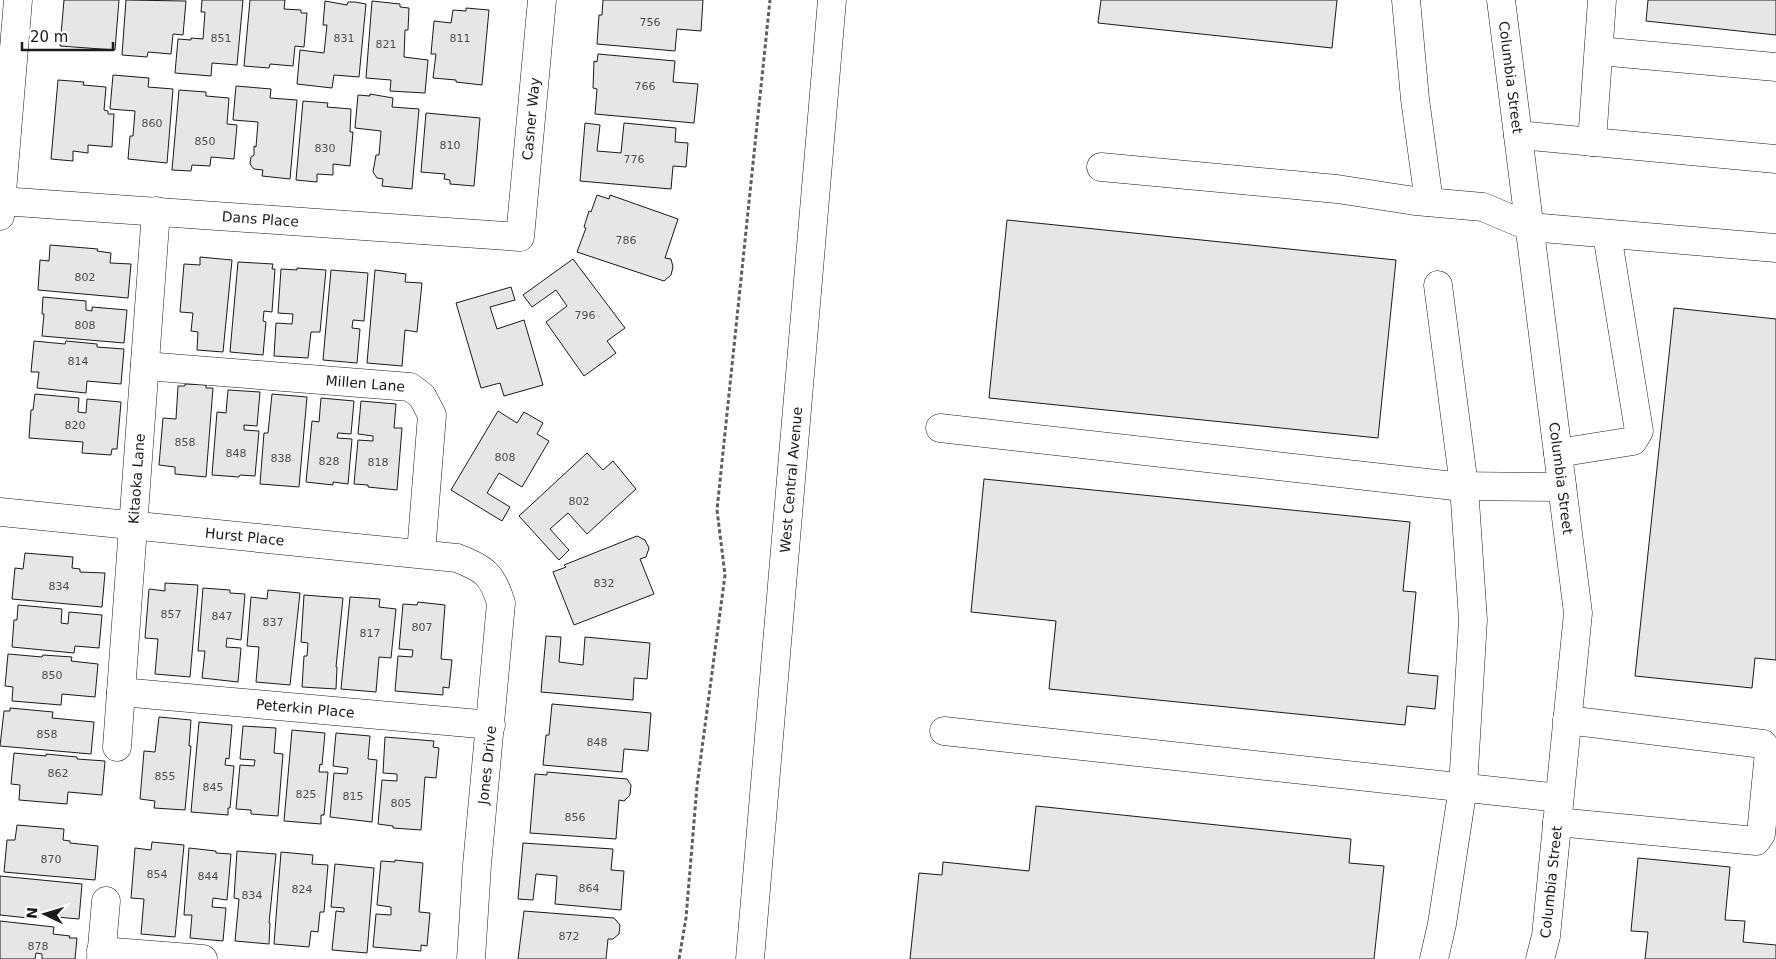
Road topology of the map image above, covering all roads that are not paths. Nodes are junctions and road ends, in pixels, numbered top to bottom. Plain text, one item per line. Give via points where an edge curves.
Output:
1 (18, 0) edge
2 (542, 0) edge
3 (832, 0) edge
4 (1406, 0) edge
5 (1501, 0) edge
6 (1602, 0) edge
7 (1599, 51) junction
8 (1776, 67) edge
9 (1518, 135) junction
10 (1592, 142) junction
11 (1776, 160) edge
12 (1101, 167) dead end
13 (1428, 202) junction
14 (1, 208) edge
15 (156, 211) junction
16 (1530, 227) junction
17 (1607, 234) junction
18 (520, 237) joint
19 (1776, 248) edge
20 (1438, 285) dead end
21 (145, 366) junction
22 (940, 428) dead end
23 (1558, 454) junction
24 (1464, 486) junction
25 (1562, 488) junction
26 (0, 512) edge
27 (134, 524) junction
28 (421, 553) junction
29 (487, 574) joint
30 (121, 692) junction
31 (1567, 720) junction
32 (490, 724) junction
33 (944, 731) dead end
34 (117, 747) dead end
35 (1463, 788) junction
36 (1558, 810) junction
37 (106, 901) dead end
38 (101, 955) edge
39 (203, 959) edge
40 (471, 959) edge
41 (750, 959) edge
42 (1434, 959) edge
43 (1540, 959) edge

1 - 14 street
2 - 18 street, Casner Way
3 - 41 street, West Central Avenue
4 - 13 street via 1414,99
5 - 9 street, Columbia Street
6 - 7 street
7 - 8 street
7 - 10 street
9 - 10 street
9 - 16 street, Columbia Street
10 - 11 street
12 - 13 street via 1337,189
13 - 16 street via 1483,207
14 - 15 street, Dans Place
15 - 18 street, Dans Place
15 - 21 street, Kitaoka Lane
16 - 17 street
16 - 23 street, Columbia Street
17 - 19 street
17 - 23 street via 1638,431 1632,441
20 - 24 street
21 - 27 street, Kitaoka Lane
21 - 28 street, Millen Lane via 410,387 422,396 432,414
22 - 24 street
23 - 25 street, Columbia Street
24 - 25 street
24 - 35 street via 1472,620
25 - 31 street, Columbia Street via 1578,614
26 - 27 street, Hurst Place
27 - 28 street, Hurst Place
27 - 30 street, Kitaoka Lane
28 - 29 street, Hurst Place via 457,558
29 - 32 street, Jones Drive via 501,603
30 - 32 street, Peterkin Place
30 - 34 street, Kitaoka Lane
31 - 36 street, Columbia Street
31 - 36 street via 1763,744 1769,752 1761,834 1756,841
32 - 40 street, Jones Drive
33 - 35 street
35 - 36 street
35 - 42 street
36 - 43 street, Columbia Street via 1546,936
37 - 38 street
38 - 39 street

